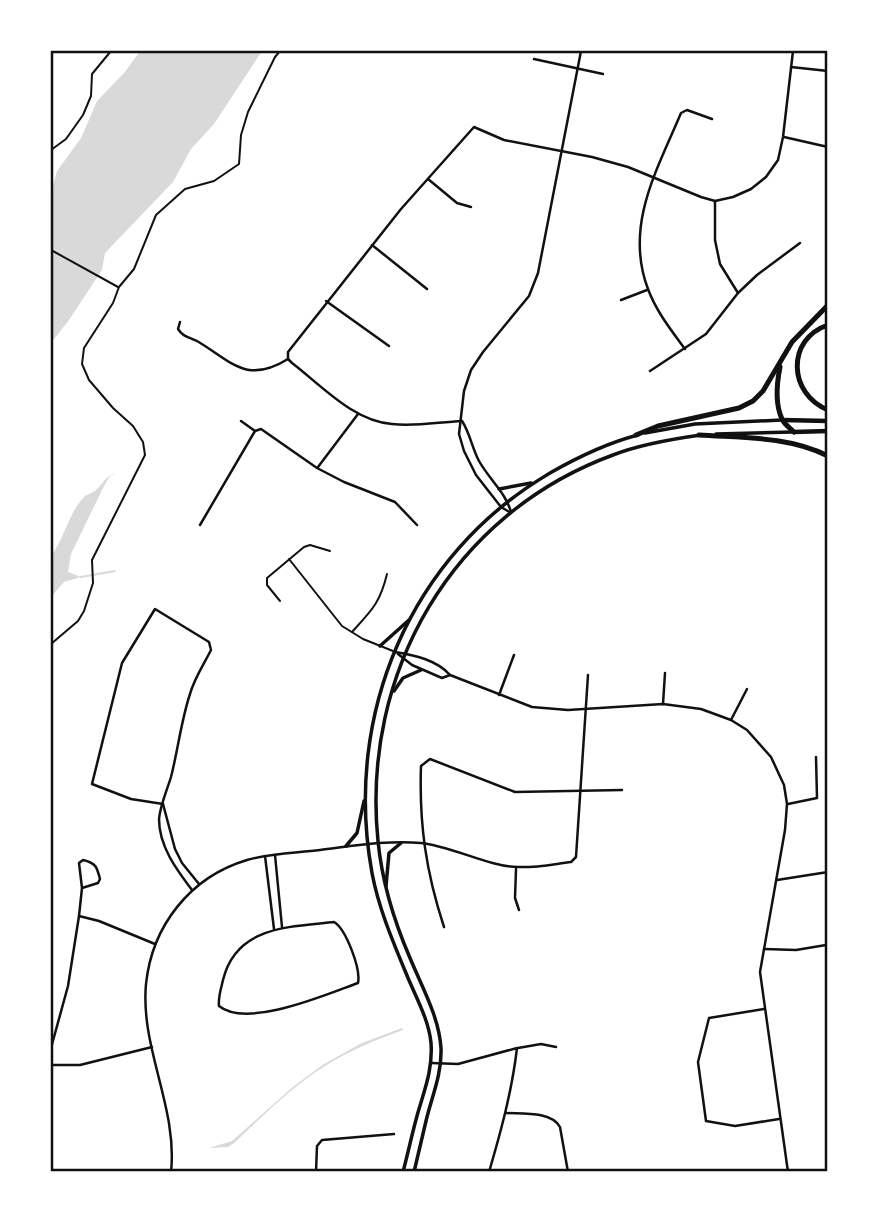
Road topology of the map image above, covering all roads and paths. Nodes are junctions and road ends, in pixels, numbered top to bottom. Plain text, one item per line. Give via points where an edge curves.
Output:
1 (111, 51) edge
2 (280, 51) edge
3 (581, 51) edge
4 (793, 51) edge
5 (534, 59) dead end
6 (791, 67) junction
7 (577, 69) junction
8 (828, 71) edge
9 (603, 74) dead end
10 (712, 119) dead end
11 (783, 137) junction
12 (828, 147) edge
13 (51, 150) edge
14 (562, 151) junction
15 (653, 177) junction
16 (428, 179) junction
17 (715, 201) junction
18 (471, 207) dead end
19 (800, 243) dead end
20 (372, 245) junction
21 (51, 250) edge
22 (118, 287) junction
23 (427, 289) dead end
24 (648, 290) junction
25 (738, 293) junction
26 (621, 300) dead end
27 (327, 301) junction
28 (828, 305) edge
29 (180, 322) dead end
30 (828, 325) edge
31 (389, 346) dead end
32 (685, 349) junction
33 (783, 357) junction
34 (288, 359) junction
35 (650, 371) dead end
36 (828, 410) edge
37 (358, 414) junction
38 (782, 420) junction
39 (241, 421) dead end
40 (462, 421) junction
41 (828, 421) edge
42 (255, 431) junction
43 (828, 431) edge
44 (794, 432) junction
45 (636, 435) junction
46 (699, 435) junction
47 (828, 456) edge
48 (317, 468) junction
49 (536, 481) junction
50 (499, 489) junction
51 (508, 501) junction
52 (501, 507) junction
53 (511, 513) junction
54 (200, 525) dead end
55 (416, 525) dead end
56 (330, 551) dead end
57 (289, 559) junction
58 (387, 574) dead end
59 (280, 601) dead end
60 (411, 619) junction
61 (351, 632) junction
62 (51, 644) edge
63 (380, 646) junction
64 (395, 652) junction
65 (514, 655) dead end
66 (404, 656) junction
67 (421, 670) junction
68 (665, 673) dead end
69 (450, 675) junction
70 (588, 675) dead end
71 (747, 690) dead end
72 (392, 692) junction
73 (499, 695) junction
74 (663, 704) junction
75 (587, 709) junction
76 (732, 720) junction
77 (816, 757) dead end
78 (582, 790) junction
79 (622, 790) dead end
80 (365, 799) junction
81 (163, 804) junction
82 (787, 804) junction
83 (378, 843) junction
84 (401, 843) junction
85 (422, 843) junction
86 (367, 844) junction
87 (346, 846) junction
88 (275, 855) junction
89 (265, 856) junction
90 (516, 868) junction
91 (828, 872) edge
92 (777, 880) junction
93 (199, 884) junction
94 (82, 888) junction
95 (386, 888) junction
96 (192, 890) junction
97 (519, 910) dead end
98 (79, 916) junction
99 (282, 927) junction
100 (444, 927) dead end
101 (274, 929) junction
102 (155, 944) junction
103 (828, 947) edge
104 (764, 949) junction
105 (764, 1009) junction
106 (152, 1047) junction
107 (556, 1047) dead end
108 (51, 1048) edge
109 (517, 1048) junction
110 (51, 1062) edge
111 (431, 1063) junction
112 (440, 1064) junction
113 (506, 1113) junction
114 (780, 1119) junction
115 (394, 1134) dead end
116 (171, 1172) edge
117 (316, 1172) edge
118 (403, 1172) edge
119 (414, 1172) edge
120 (489, 1172) edge
121 (568, 1172) edge
122 (788, 1172) edge

1 - 13 path via 92,74 88,108 66,139
2 - 22 path via 248,113 239,164 214,181 185,189 156,215 134,269
3 - 7 street
4 - 6 street
5 - 7 street
6 - 8 street
6 - 11 street
7 - 9 street
7 - 14 street
10 - 15 street via 687,110 681,113
11 - 12 street
11 - 17 street via 778,160 766,177 751,189
14 - 15 street
14 - 16 street via 504,140 474,127
14 - 40 street via 538,273 529,296 471,370
15 - 17 street
15 - 24 street via 642,206 638,237
16 - 18 street via 457,203
16 - 20 street
17 - 25 street via 720,264
19 - 25 street
20 - 23 street
20 - 27 street
21 - 22 path
22 - 62 path via 84,348 82,365 89,380 133,426 145,455 92,559 89,601 78,621
24 - 26 street
24 - 32 street
25 - 32 street via 706,334
27 - 31 street
27 - 34 street via 288,352
28 - 33 highway via 798,334
29 - 34 street via 183,336 240,367 263,371
30 - 36 highway via 807,337 797,368 804,391
32 - 35 street
33 - 38 highway via 777,392
33 - 45 highway via 763,391 747,405
34 - 37 street
37 - 40 street via 393,425
37 - 48 street
38 - 41 main road
38 - 44 highway
38 - 45 street via 695,424
39 - 42 street
40 - 50 street via 478,459
40 - 52 street via 459,434 470,464
42 - 48 street via 261,429
42 - 54 street
43 - 44 main road
44 - 46 street
45 - 49 street
46 - 47 highway via 772,439
46 - 53 street via 638,446 598,460
48 - 55 street via 396,502
49 - 50 street
49 - 51 street
50 - 51 street
51 - 52 street
51 - 53 street
52 - 53 street
52 - 60 street via 452,556
53 - 66 street via 468,551 443,583
56 - 57 lane via 310,545
57 - 59 lane via 267,578
57 - 61 lane
58 - 61 lane via 376,606
60 - 63 street
60 - 64 street
61 - 63 lane
63 - 64 lane
64 - 66 street
64 - 80 street via 372,722
65 - 73 street
66 - 67 street
66 - 69 street via 416,656
66 - 72 street
67 - 69 street via 442,678
67 - 72 street via 403,678
68 - 74 street
69 - 73 street
70 - 75 street
71 - 76 street
72 - 83 street via 376,773
73 - 75 street via 532,707
74 - 75 street
74 - 76 street via 701,709
75 - 78 street
76 - 82 street via 771,757
77 - 82 street via 817,798
78 - 79 street
78 - 85 street via 515,792 430,759 421,766
78 - 90 street via 576,858
80 - 86 street
80 - 87 street via 357,833
81 - 81 street via 190,693 211,650 209,642 155,609 122,663 92,784 131,799
81 - 93 street via 175,849
81 - 96 street via 159,816 162,839 174,867
82 - 92 street
83 - 84 street
83 - 86 street
83 - 95 street
84 - 85 street
84 - 95 street via 388,855
85 - 90 street
85 - 100 street
86 - 87 street
86 - 111 street via 381,907 425,1019
87 - 88 street
88 - 89 street
88 - 99 street
89 - 93 street via 233,865
89 - 101 street
90 - 97 street
91 - 92 street
92 - 104 street
93 - 96 street
94 - 94 street via 100,879 94,863 83,860 79,863
94 - 98 street
95 - 112 street via 439,1030
96 - 102 street via 166,921
98 - 102 street
98 - 108 street via 68,986
99 - 101 street
99 - 101 street via 334,922 341,926 360,974 359,983 269,1013 226,1012 218,999 230,959 243,944
102 - 106 street via 146,982
103 - 104 street
104 - 105 street via 760,972
105 - 114 street
105 - 114 street via 709,1018 698,1062 706,1121 735,1126
106 - 110 street via 80,1065
106 - 116 street via 170,1130
107 - 109 street
109 - 112 street via 458,1064
109 - 113 street
111 - 112 street
111 - 118 street
112 - 119 street
113 - 120 street
113 - 121 street via 556,1120
114 - 122 street
115 - 117 street via 322,1140 317,1146

